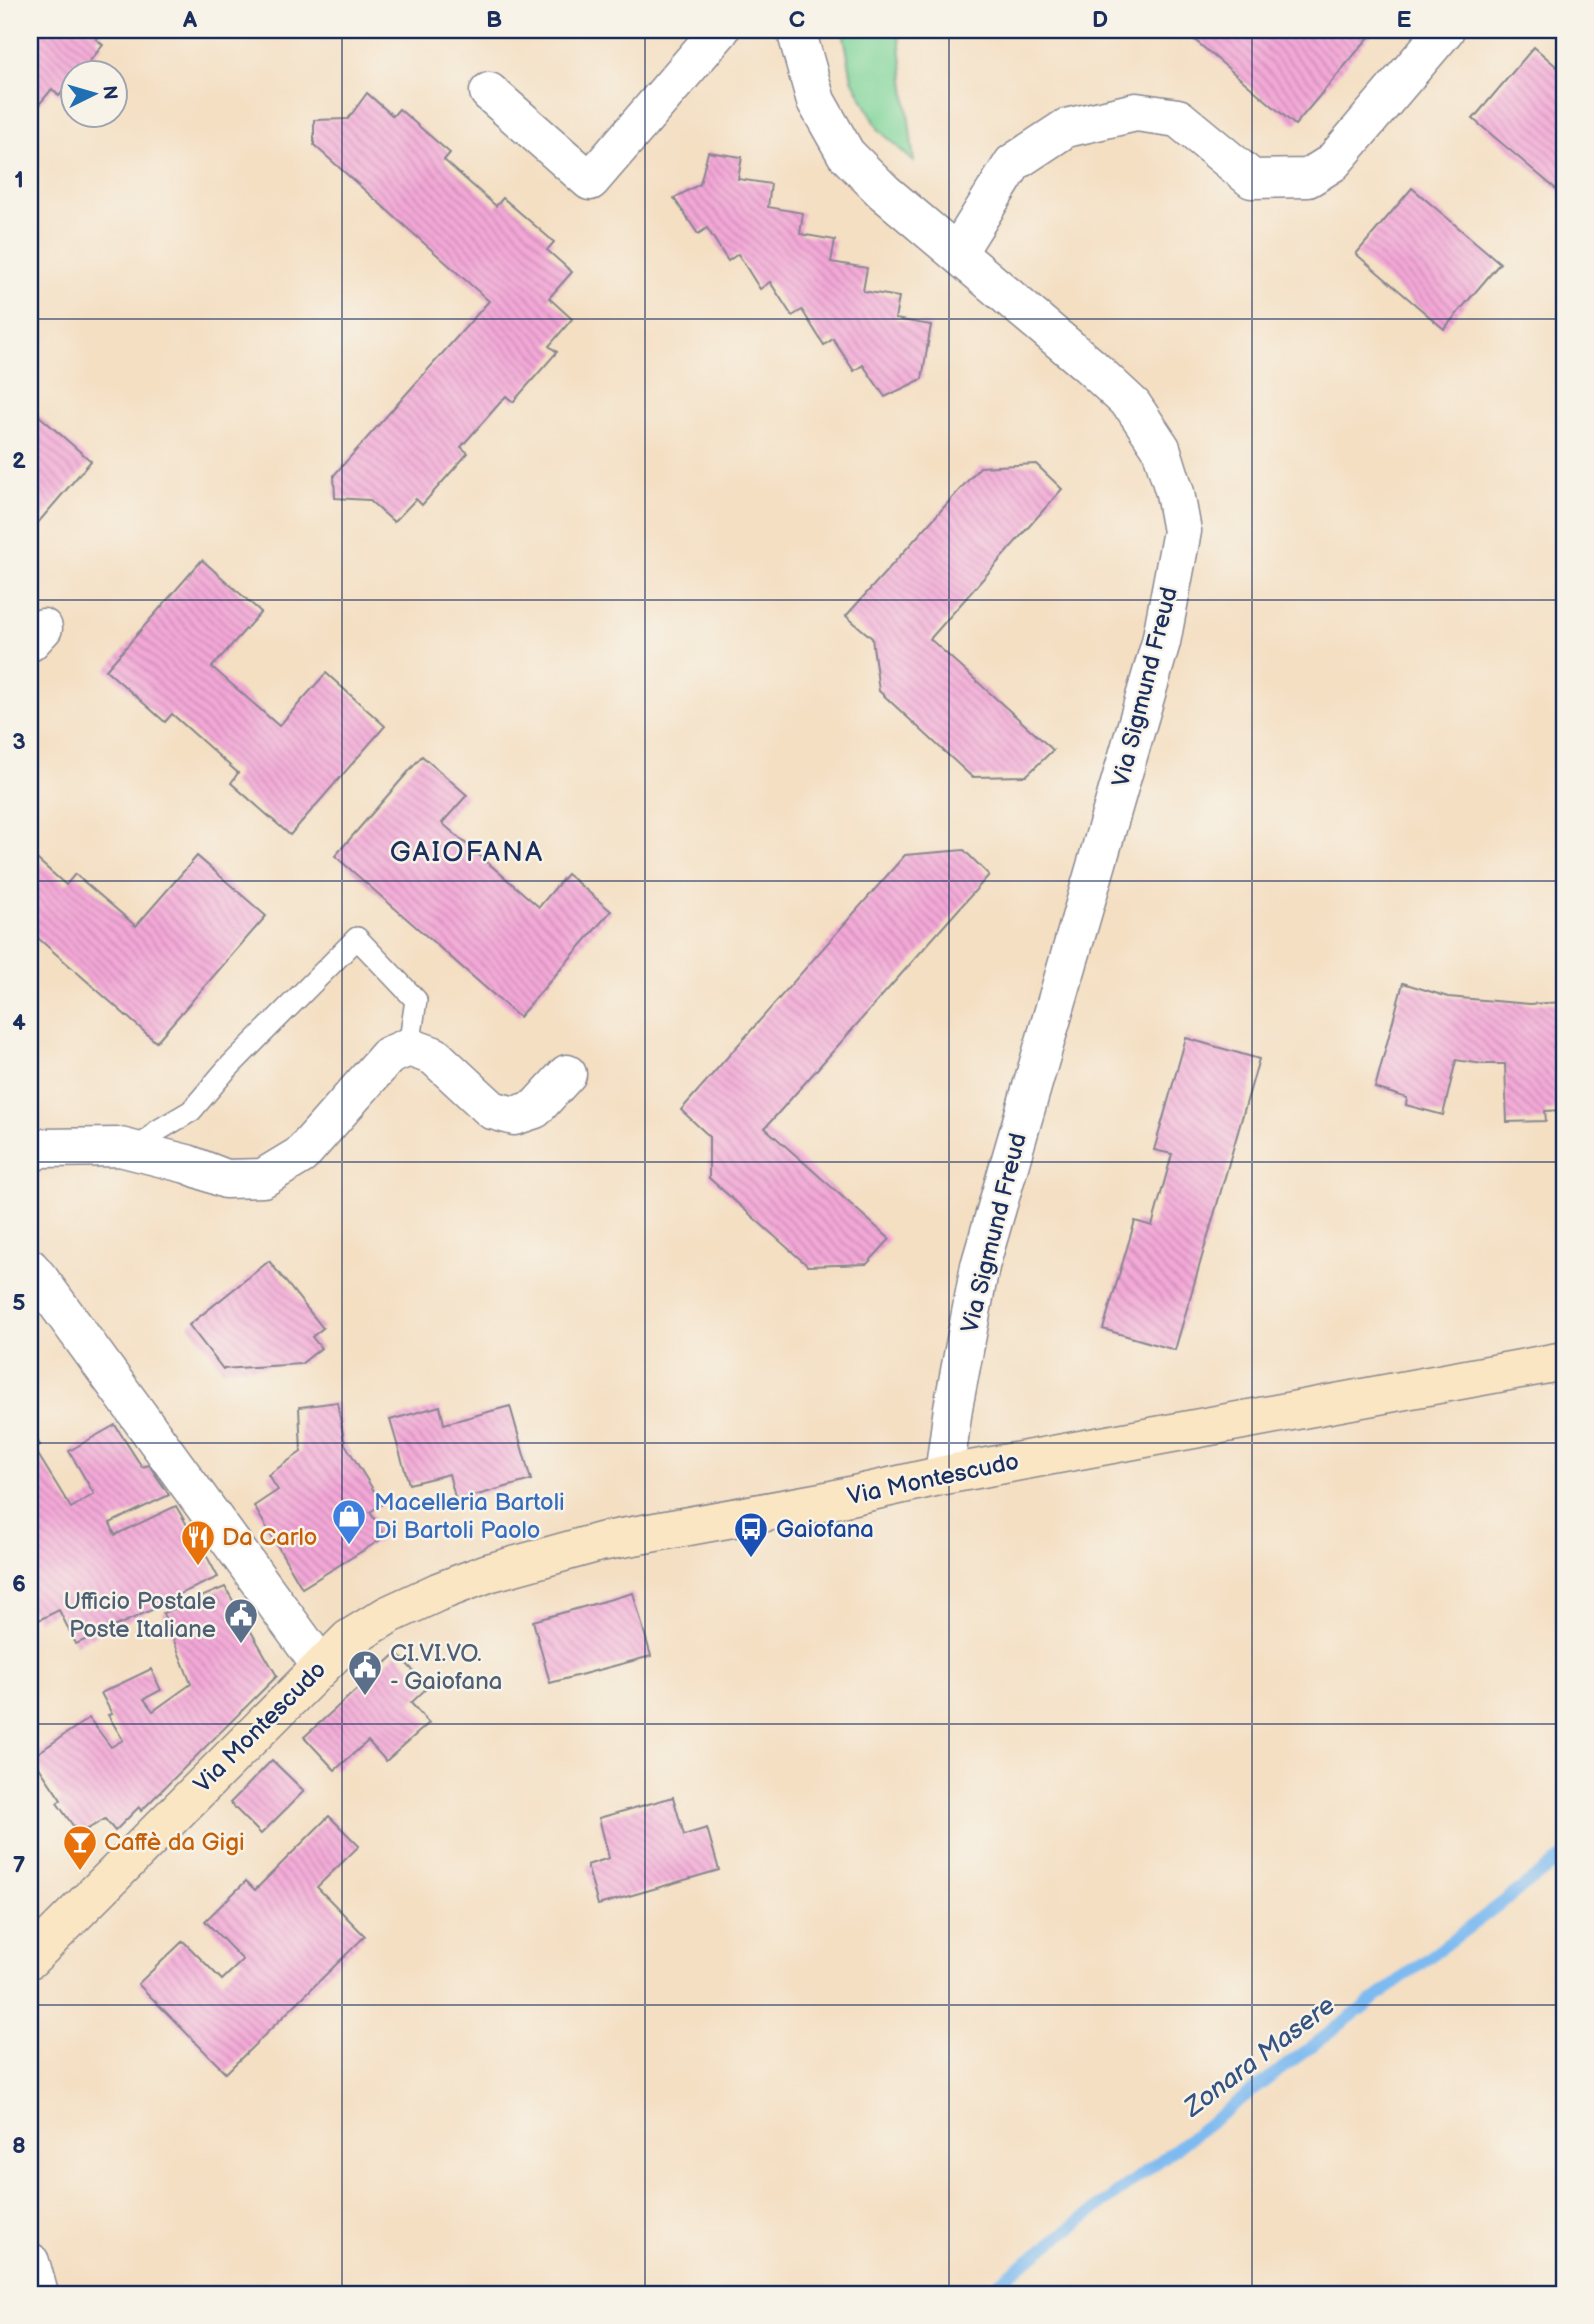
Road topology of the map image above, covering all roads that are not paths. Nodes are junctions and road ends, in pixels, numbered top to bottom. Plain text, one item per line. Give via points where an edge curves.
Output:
1 (720, 30) edge
2 (796, 30) edge
3 (1446, 30) edge
4 (489, 92) dead end
5 (957, 253) junction
6 (409, 1047) junction
7 (567, 1074) dead end
8 (136, 1152) junction
9 (30, 1154) edge
10 (30, 1268) edge
11 (1564, 1361) edge
12 (944, 1475) junction
13 (321, 1665) junction
14 (30, 1959) edge
15 (30, 2262) edge
16 (39, 2294) edge

1 - 4 street via 590,181
2 - 5 street, Via Sigmund Freud via 816,101 846,154
3 - 5 street via 1332,163 1308,178 1252,179 1178,118 1136,112 1066,128 1013,163
5 - 12 street, Via Sigmund Freud via 1133,406 1161,448 1181,531 1161,642 980,1266
6 - 7 street via 434,1056 492,1110 514,1116 535,1109
6 - 8 street via 388,1056 301,1155 263,1178 226,1179
6 - 8 lane via 416,1000 357,938 191,1111 157,1130
8 - 9 street via 120,1147 40,1148
10 - 13 street
11 - 12 street, Via Montescudo
12 - 13 street, Via Montescudo via 600,1542 488,1573 388,1615 349,1639
13 - 14 street, Via Montescudo
15 - 16 street

